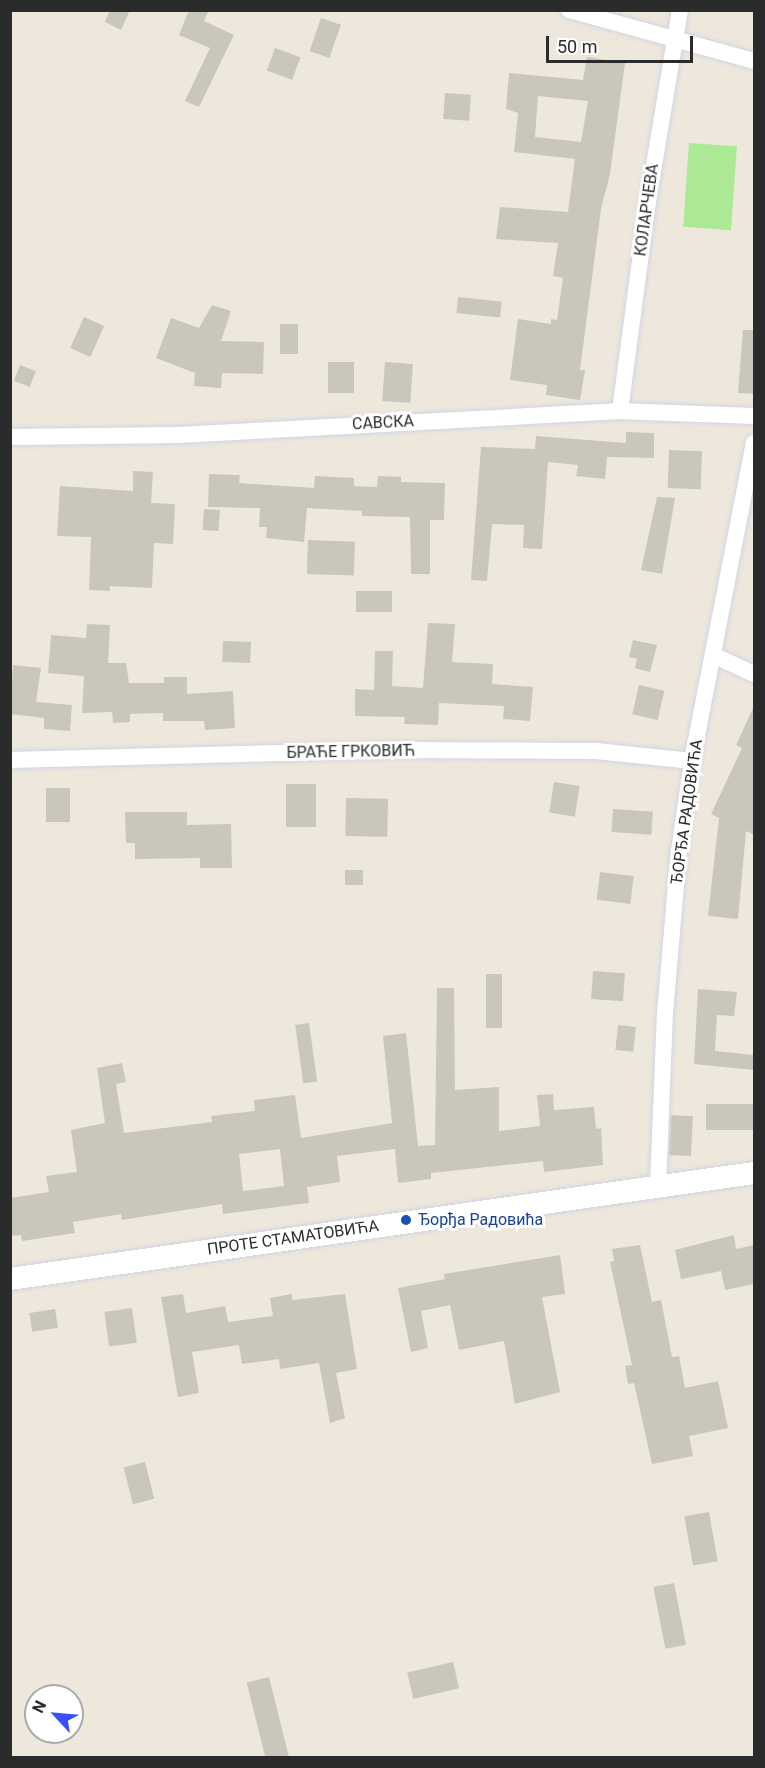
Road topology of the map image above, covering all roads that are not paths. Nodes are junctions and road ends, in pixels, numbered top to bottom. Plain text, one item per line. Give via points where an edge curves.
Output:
1 (568, 10) edge
2 (680, 10) edge
3 (672, 40) junction
4 (754, 62) edge
5 (620, 411) junction
6 (754, 416) edge
7 (10, 436) edge
8 (754, 443) edge
9 (713, 655) junction
10 (754, 674) edge
11 (10, 760) edge
12 (692, 761) junction
13 (754, 1173) edge
14 (658, 1186) junction
15 (10, 1279) edge

1 - 3 street
2 - 3 street, КОЛАРЧЕВА
3 - 4 street
3 - 5 street, КОЛАРЧЕВА
5 - 6 street, САВСКА
5 - 7 street, САВСКА via 179,435
8 - 9 street, ЂОРЂА РАДОВИЋА
9 - 10 street
9 - 12 street, ЂОРЂА РАДОВИЋА
11 - 12 street, БРАЋЕ ГРКОВИЋ via 395,750 596,752
12 - 14 street, ЂОРЂА РАДОВИЋА via 665,1013
13 - 14 street, ПРОТЕ СТАМАТОВИЋА
14 - 15 street, ПРОТЕ СТАМАТОВИЋА

